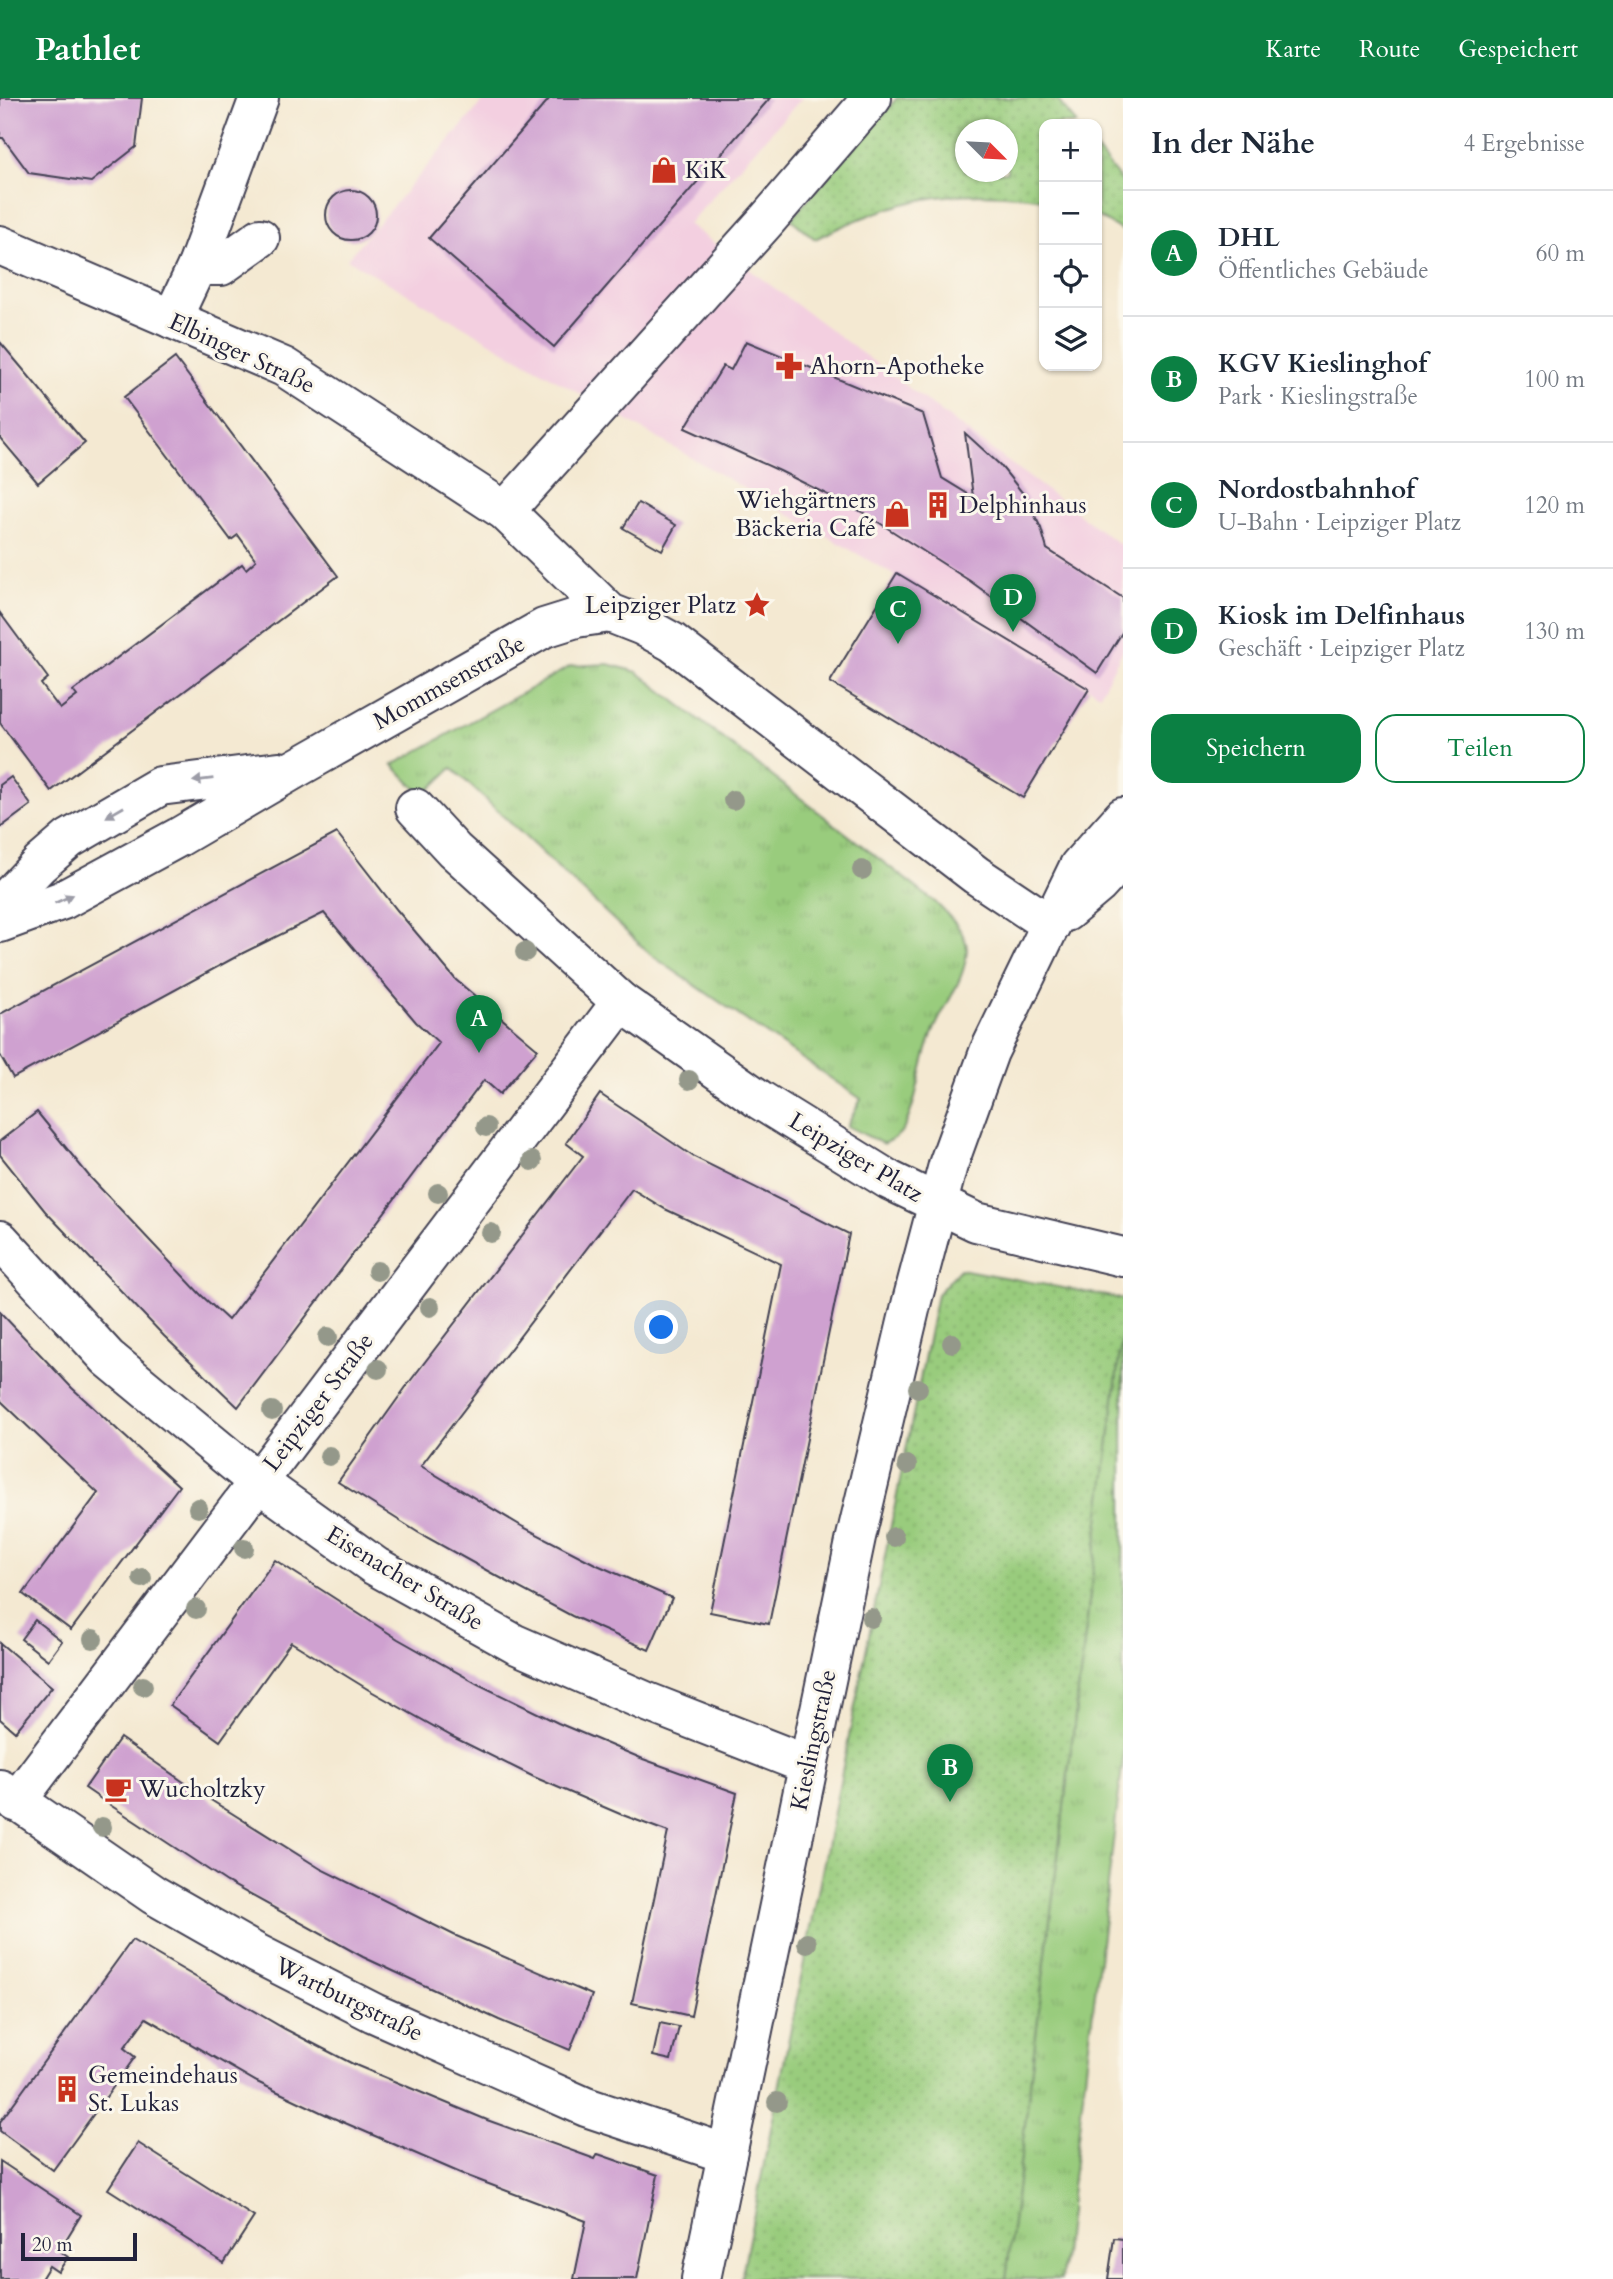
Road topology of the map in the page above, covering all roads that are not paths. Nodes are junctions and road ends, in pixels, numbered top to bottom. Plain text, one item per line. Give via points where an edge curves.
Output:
1 (259, 98) edge
2 (872, 98) edge
3 (260, 238) dead end
4 (0, 245) edge
5 (197, 266) junction
6 (172, 320) junction
7 (505, 511) junction
8 (610, 613) junction
9 (295, 769) junction
10 (415, 807) dead end
11 (1123, 817) edge
12 (1123, 858) edge
13 (0, 906) edge
14 (0, 923) edge
15 (1051, 925) junction
16 (621, 1002) junction
17 (937, 1205) junction
18 (0, 1240) edge
19 (1123, 1257) edge
20 (258, 1482) junction
21 (808, 1765) junction
22 (8, 1796) edge
23 (727, 2154) junction
24 (701, 2279) edge

1 - 5 street
2 - 7 street
3 - 5 street via 221,265
4 - 6 street, Elbinger Straße
5 - 6 street
6 - 7 street, Elbinger Straße via 284,367
7 - 8 street
8 - 9 street, Mommsenstraße via 544,628
8 - 15 street via 672,642 970,870
9 -> 13 street, Mommsenstraße via 160,786 69,839
14 -> 9 street, Mommsenstraße via 63,900
10 - 16 street, Leipziger Platz via 454,850
11 - 15 street, Leipziger Platz via 1079,866
12 - 15 street, Leipziger Platz
15 - 17 street, Leipziger Platz via 978,1077
16 - 17 street, Leipziger Platz via 760,1100
16 - 20 street, Leipziger Straße
17 - 19 street via 976,1222
17 - 21 street, Kieslingstraße via 859,1524
18 - 20 street, Eisenacher Straße via 108,1358
20 - 21 street, Eisenacher Straße via 375,1566 515,1644
20 - 22 street, Leipziger Straße
21 - 23 street, Kieslingstraße
22 - 23 street, Wartburgstraße via 154,1895 374,2013 586,2107
23 - 24 street, Kieslingstraße

